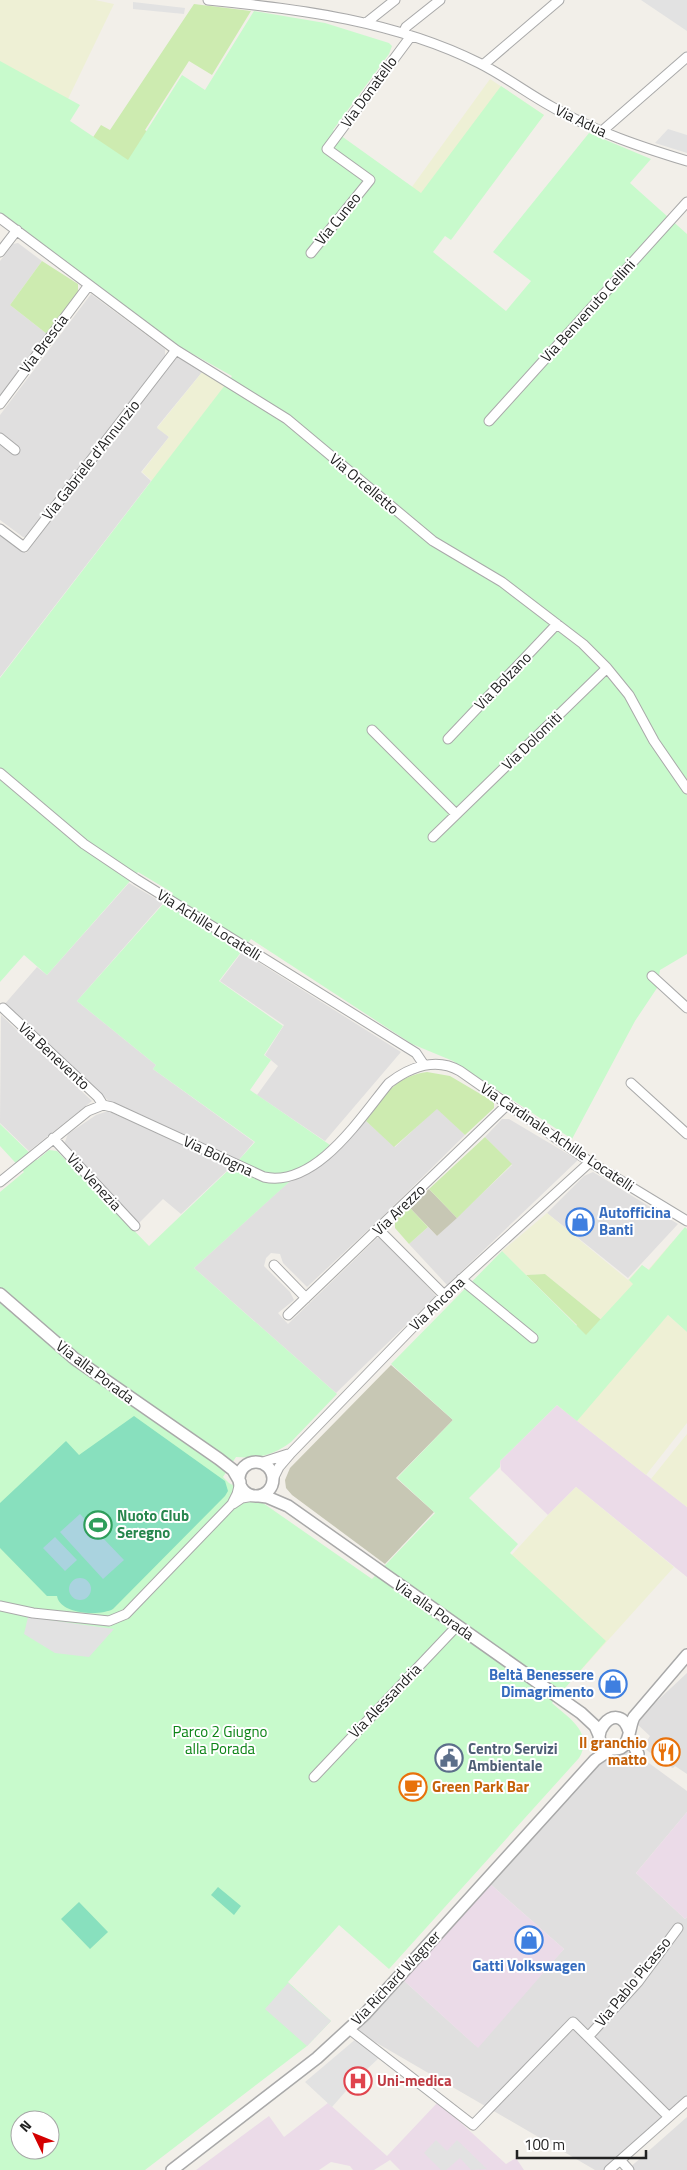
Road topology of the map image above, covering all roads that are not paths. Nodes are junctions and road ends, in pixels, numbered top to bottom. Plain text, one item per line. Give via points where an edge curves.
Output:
1 (208, 0) edge
2 (395, 0) edge
3 (440, 0) edge
4 (558, 0) edge
5 (366, 24) junction
6 (407, 34) junction
7 (687, 57) edge
8 (483, 65) junction
9 (601, 132) junction
10 (327, 149) joint
11 (687, 161) edge
12 (687, 202) edge
13 (0, 218) edge
14 (17, 230) junction
15 (0, 252) edge
16 (311, 253) dead end
17 (89, 285) junction
18 (176, 350) junction
19 (0, 404) edge
20 (489, 421) dead end
21 (0, 438) edge
22 (15, 450) dead end
23 (0, 529) edge
24 (557, 624) junction
25 (607, 668) junction
26 (372, 730) dead end
27 (448, 739) dead end
28 (0, 774) edge
29 (687, 789) edge
30 (456, 814) junction
31 (433, 837) dead end
32 (652, 976) dead end
33 (2, 1008) dead end
34 (687, 1008) edge
35 (424, 1065) junction
36 (631, 1083) dead end
37 (508, 1104) junction
38 (103, 1105) junction
39 (687, 1134) edge
40 (53, 1138) junction
41 (590, 1162) junction
42 (0, 1182) edge
43 (685, 1217) edge
44 (135, 1226) dead end
45 (379, 1230) junction
46 (274, 1265) dead end
47 (461, 1279) junction
48 (0, 1294) edge
49 (444, 1295) junction
50 (306, 1298) junction
51 (288, 1315) dead end
52 (533, 1338) dead end
53 (291, 1453) junction
54 (219, 1459) junction
55 (256, 1463) junction
56 (273, 1481) junction
57 (240, 1482) junction
58 (256, 1496) junction
59 (232, 1504) junction
60 (288, 1506) junction
61 (0, 1606) edge
62 (457, 1626) junction
63 (687, 1655) edge
64 (644, 1703) junction
65 (581, 1713) junction
66 (613, 1719) junction
67 (629, 1734) junction
68 (600, 1737) junction
69 (616, 1748) junction
70 (595, 1760) junction
71 (314, 1777) dead end
72 (678, 1928) dead end
73 (349, 2028) junction
74 (588, 2037) junction
75 (687, 2101) edge
76 (669, 2118) junction
77 (621, 2161) junction
78 (172, 2170) edge
79 (609, 2170) edge
80 (629, 2170) edge

1 - 5 street, Via Adua via 317,12
2 - 5 street
3 - 6 street, Via Donatello via 406,27
4 - 8 street
5 - 6 street, Via Adua
6 - 8 street, Via Adua
6 - 10 street, Via Donatello
7 - 9 street
8 - 9 street, Via Adua via 555,109
9 - 11 street, Via Adua
10 - 16 street, Via Cuneo via 370,180
12 - 20 street, Via Benvenuto Cellini
13 - 14 street, Via Orcelletto
14 - 15 street
14 - 17 street, Via Orcelletto
17 - 18 street, Via Orcelletto
17 - 19 street, Via Brescia
18 - 23 street, Via Gabriele d'Annunzio via 24,547
18 - 24 street, Via Orcelletto via 287,419 433,541 502,582
21 - 22 street
24 - 25 street, Via Orcelletto
24 - 27 street, Via Bolzano
25 - 29 street, Via Orcelletto via 629,695 654,741
25 - 30 street, Via Dolomiti
26 - 30 street
28 - 35 street, Via Achille Locatelli via 84,844 416,1053
30 - 31 street, Via Dolomiti
32 - 34 street
33 - 38 street, Via Benevento
35 - 37 street, Via Cardinale Achille Locatelli via 451,1066
35 - 38 street, Via Bologna via 399,1075 389,1083 322,1160 281,1180 264,1177
36 - 39 street
37 - 41 street, Via Cardinale Achille Locatelli
37 - 45 street, Via Arezzo
38 - 40 street via 88,1111
40 - 42 street
40 - 44 street, Via Venezia
41 - 43 street, Via Cardinale Achille Locatelli
41 - 47 street, Via Ancona
45 - 49 street
45 - 50 street, Via Arezzo
46 - 50 street
47 - 49 street, Via Ancona
47 - 52 street
48 - 54 street, Via alla Porada via 75,1359
49 - 53 street, Via Ancona
50 - 51 street, Via Arezzo
53 - 55 street, Via Ancona
53 - 56 street, Via Ancona via 279,1466
54 - 55 street, Via alla Porada
54 - 57 street, Via alla Porada via 233,1470
55 - 56 street via 270,1470
55 - 57 street via 243,1470
56 - 58 street via 268,1491
56 - 60 street, Via alla Porada
57 - 58 street via 244,1491
57 - 59 street
58 - 59 street via 242,1498
58 - 60 street, Via alla Porada
59 - 61 street via 126,1614 109,1621
60 - 62 street, Via alla Porada
62 - 65 street, Via alla Porada
62 - 71 street, Via Alessandria
63 - 64 street
64 - 66 street via 630,1714
64 - 67 street via 634,1717
65 - 66 street, Via alla Porada
65 - 68 street, Via alla Porada via 595,1726
66 - 67 street via 624,1722
66 - 68 street via 602,1725
67 - 69 street via 628,1741
68 - 69 street via 603,1744
68 - 70 street, Via Richard Wagner
69 - 70 street, Via Richard Wagner
70 - 73 street, Via Richard Wagner via 397,1980
72 - 74 street, Via Pablo Picasso via 638,1982
73 - 74 street via 473,2125 573,2022
73 - 78 street, Via Richard Wagner via 317,2058
74 - 76 street
75 - 76 street
76 - 77 street
77 - 79 street
77 - 80 street

